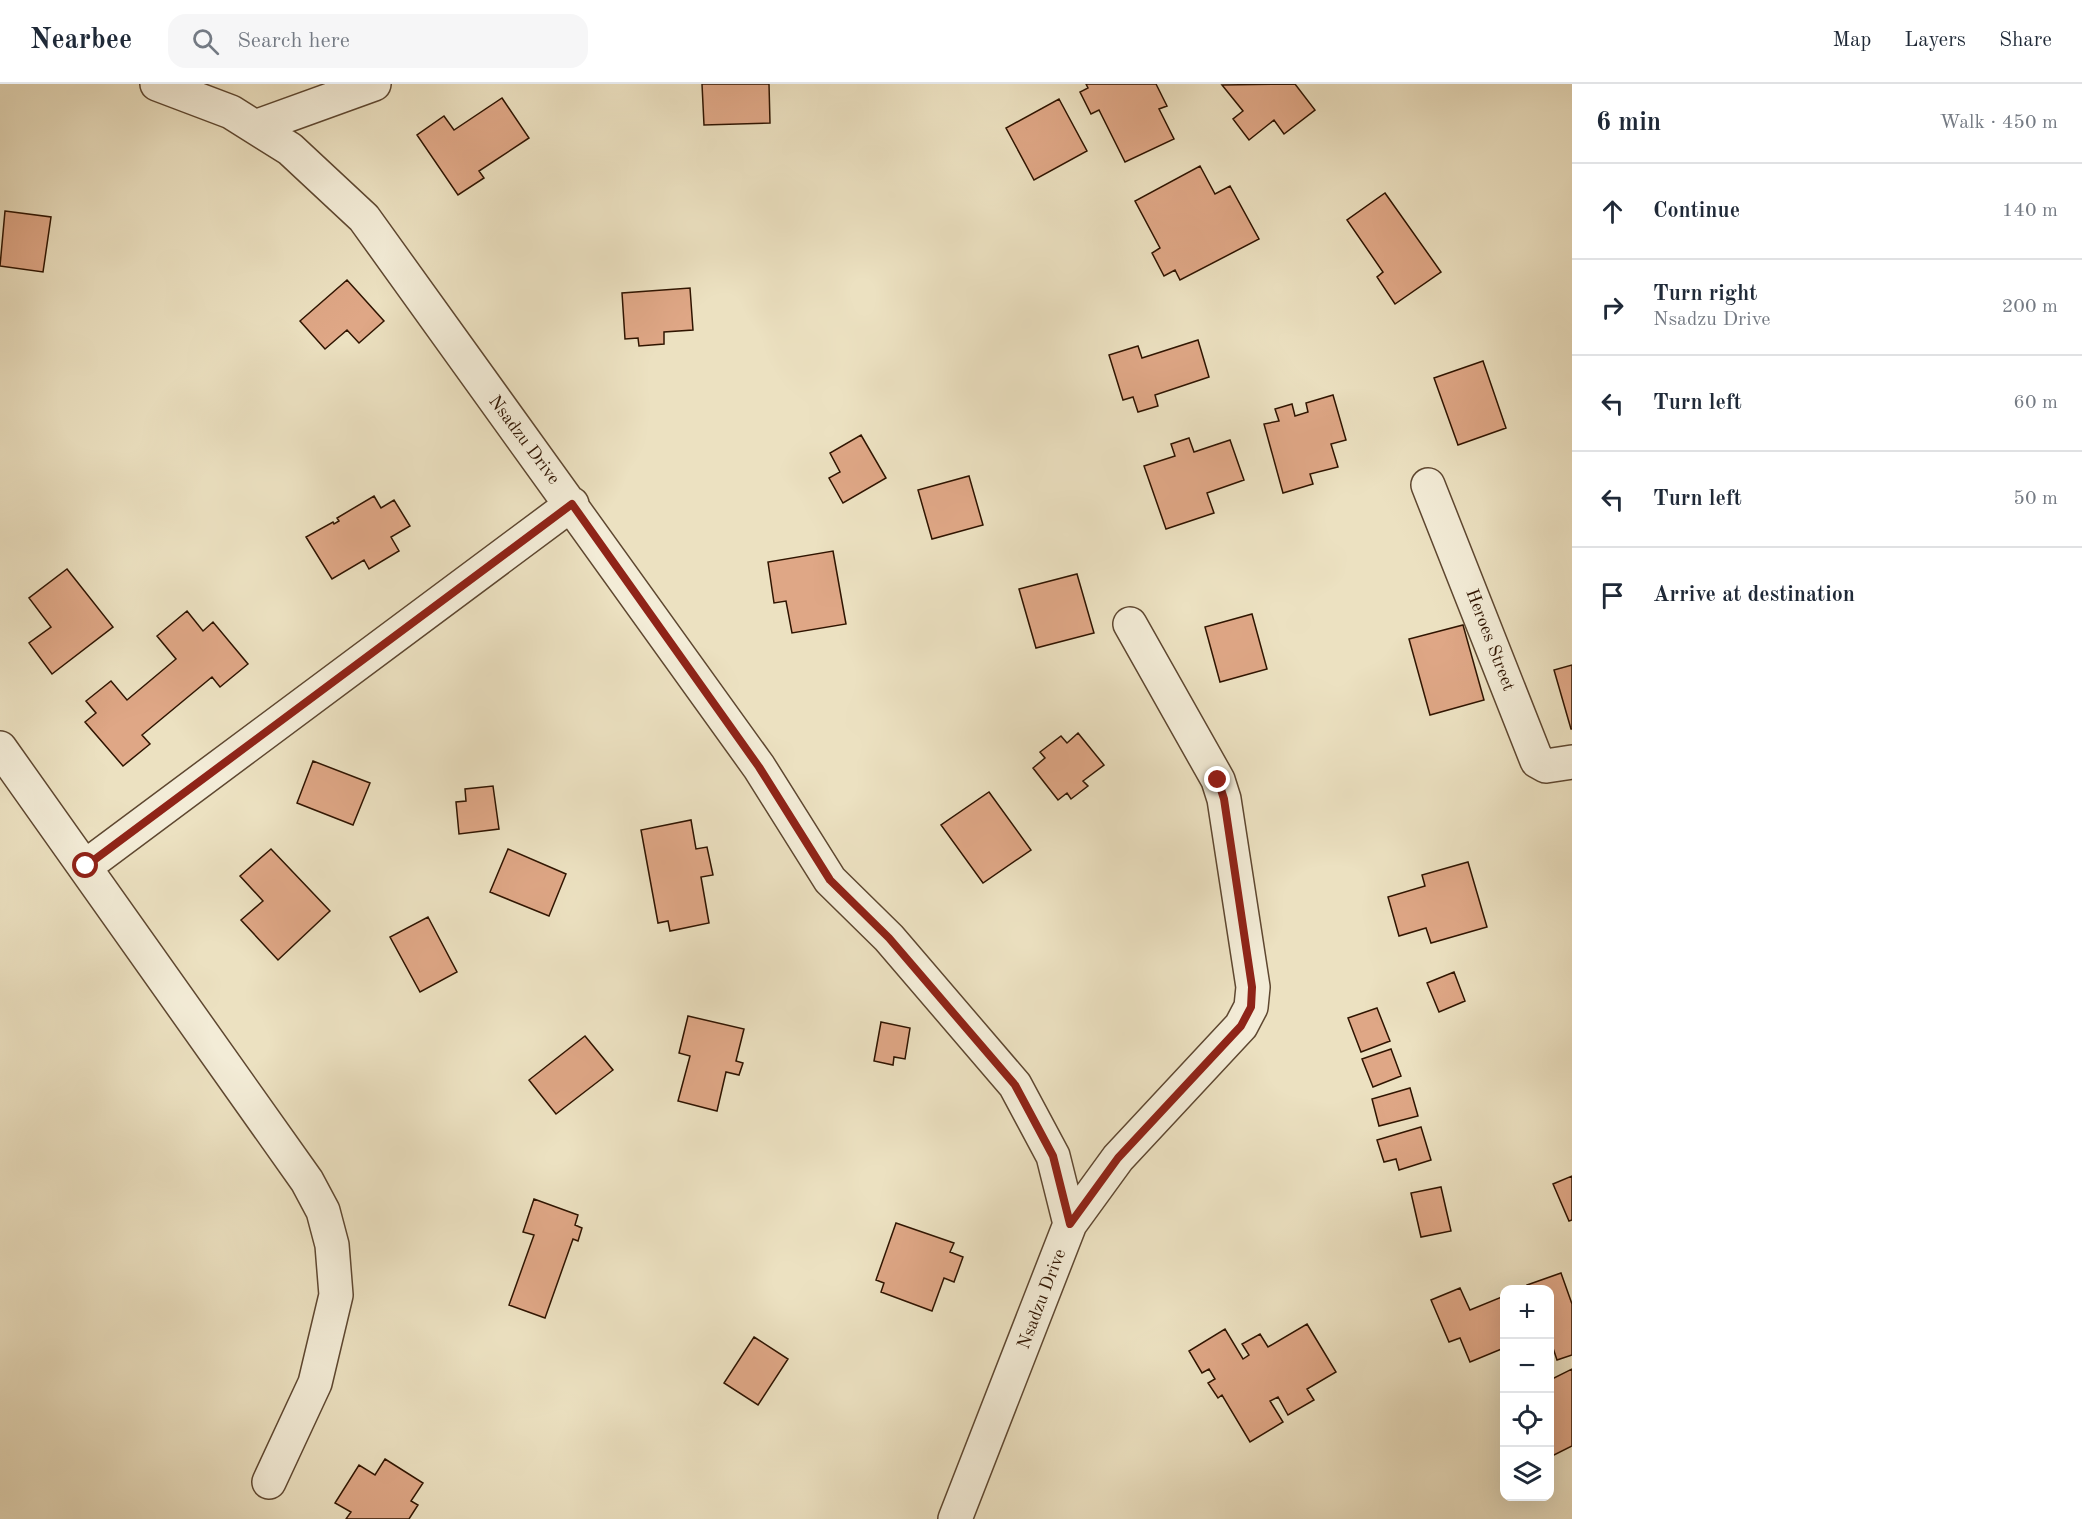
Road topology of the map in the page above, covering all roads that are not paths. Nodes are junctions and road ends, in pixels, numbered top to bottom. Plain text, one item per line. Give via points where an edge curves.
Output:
1 (157, 84) edge
2 (374, 84) edge
3 (255, 127) junction
4 (1428, 485) dead end
5 (572, 504) junction
6 (1130, 624) dead end
7 (0, 748) edge
8 (1572, 762) edge
9 (86, 866) junction
10 (1070, 1224) junction
11 (268, 1482) dead end
12 (955, 1519) edge

1 - 3 street, Nsadzu Drive via 231,112
2 - 3 street
3 - 5 street, Nsadzu Drive via 290,148 364,218
4 - 8 street, Heroes Street via 1537,761 1546,766
5 - 9 street
5 - 10 street, Nsadzu Drive via 759,767 830,880 889,938 1015,1085 1053,1156
6 - 10 street via 1218,780 1252,987 1251,1007 1241,1026 1118,1158
7 - 9 street
9 - 11 street via 307,1181 323,1211 332,1245 336,1295 315,1383
10 - 12 street, Nsadzu Drive

